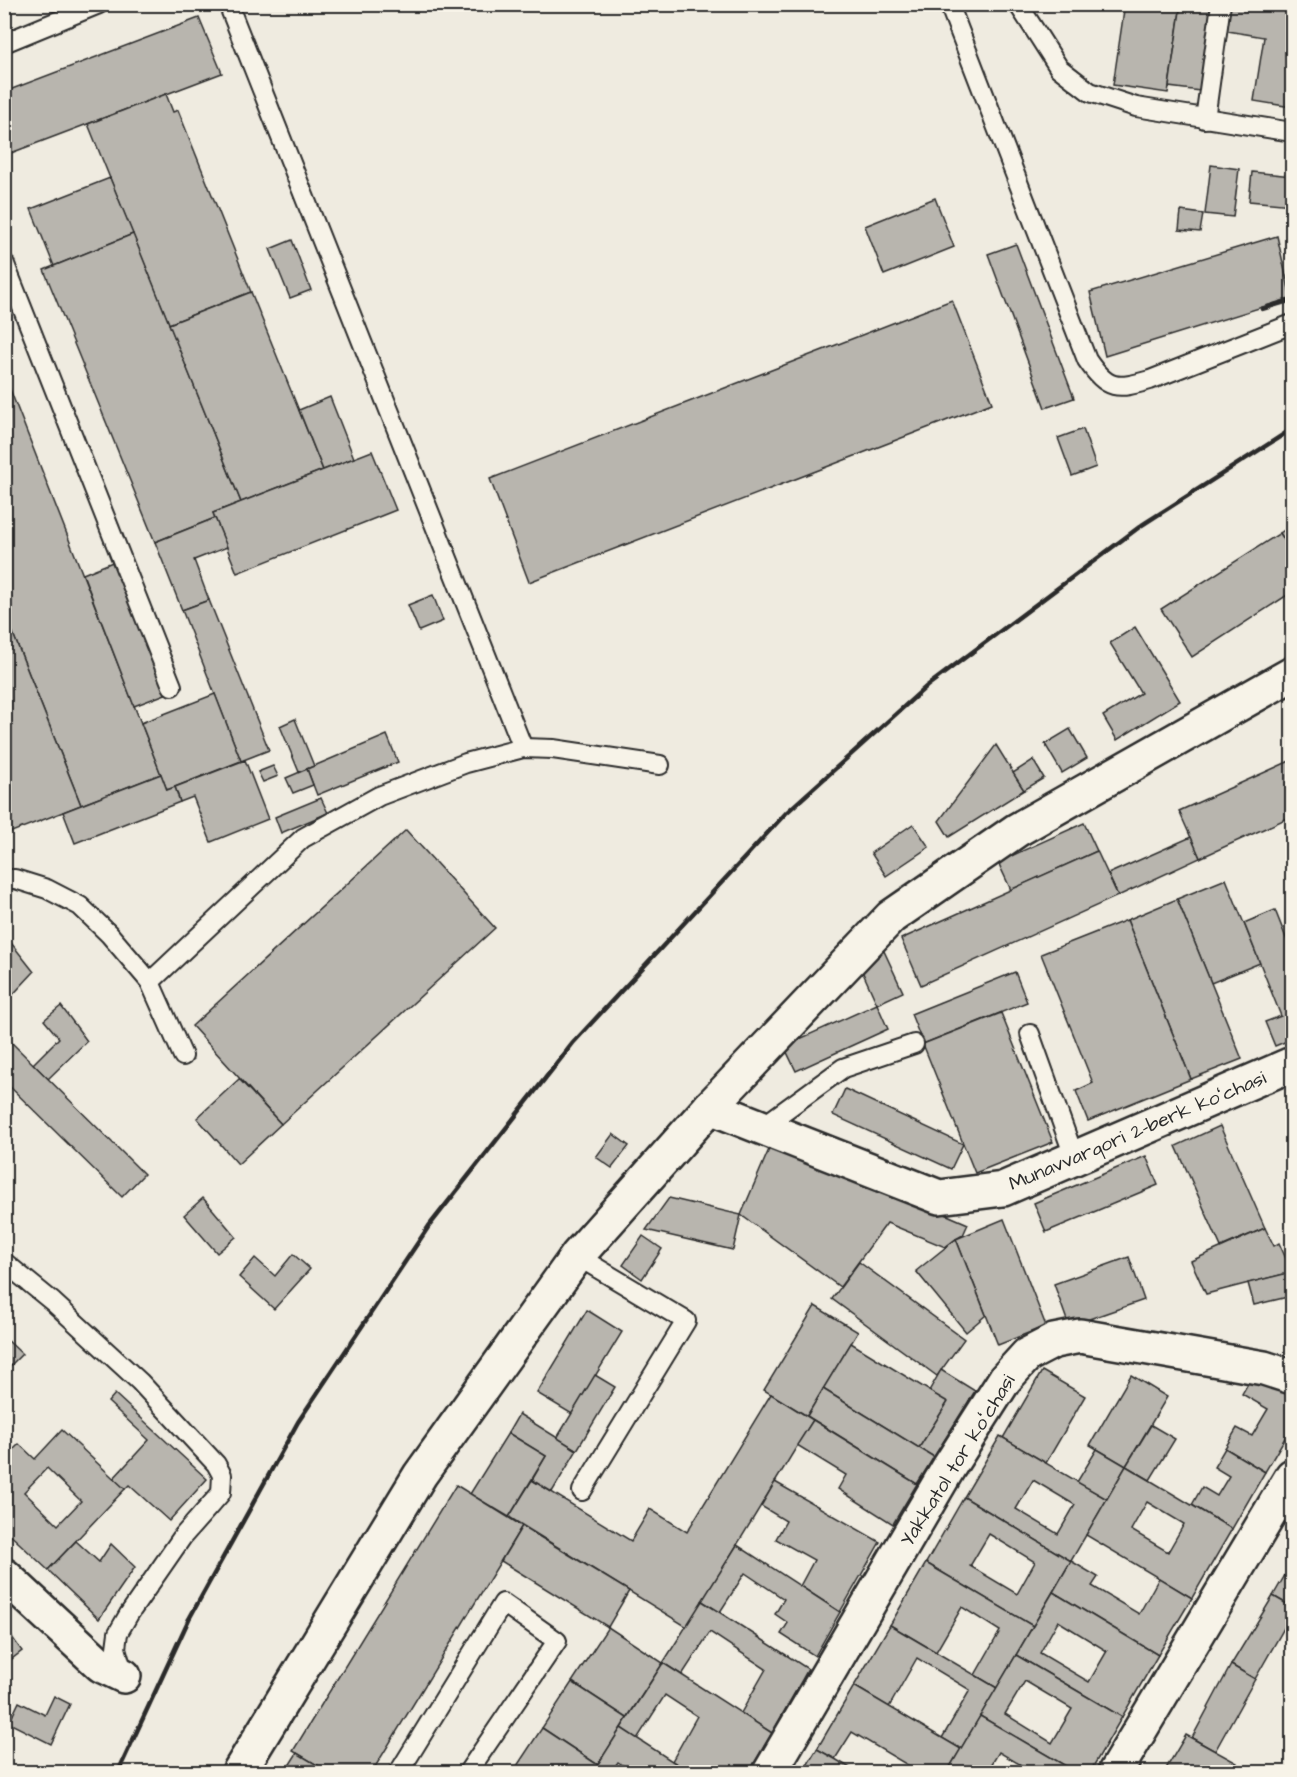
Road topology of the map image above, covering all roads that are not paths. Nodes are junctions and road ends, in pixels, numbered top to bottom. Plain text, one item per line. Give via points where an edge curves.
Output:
1 (99, 4) edge
2 (228, 4) edge
3 (949, 4) edge
4 (1018, 4) edge
5 (1221, 4) edge
6 (76, 9) edge
7 (4, 43) edge
8 (1205, 119) junction
9 (1293, 132) edge
10 (4, 262) edge
11 (1293, 324) edge
12 (1293, 674) edge
13 (172, 686) dead end
14 (523, 748) junction
15 (660, 765) dead end
16 (4, 879) edge
17 (150, 982) junction
18 (1030, 1034) dead end
19 (914, 1044) dead end
20 (183, 1056) dead end
21 (1293, 1064) edge
22 (710, 1107) junction
23 (762, 1127) junction
24 (1076, 1159) junction
25 (577, 1256) junction
26 (4, 1262) edge
27 (1293, 1377) edge
28 (1293, 1476) edge
29 (582, 1491) dead end
30 (4, 1575) edge
31 (124, 1676) joint
32 (239, 1773) edge
33 (399, 1773) edge
34 (468, 1773) edge
35 (770, 1773) edge
36 (1115, 1773) edge

1 - 6 lane
2 - 14 lane
3 - 11 lane via 1087,360 1099,378 1114,386 1150,380
4 - 8 lane via 1059,68 1090,92 1136,107
5 - 8 lane
6 - 7 lane
8 - 9 lane
10 - 13 lane
12 - 22 street via 1017,830 891,917
14 - 15 lane
14 - 17 lane via 466,763 379,796 303,838
16 - 17 lane via 47,889 80,906
17 - 20 lane
18 - 24 lane
19 - 23 lane via 843,1068
21 - 24 street, Munavvarqori 2-berk koʻchasi
22 - 23 street, Munavvarqori 2-berk koʻchasi
22 - 25 street
23 - 24 street, Munavvarqori 2-berk koʻchasi via 939,1197 1003,1189
25 - 29 lane via 686,1321
25 - 32 street via 420,1475
26 - 31 lane via 141,1382 222,1475 220,1493 183,1536 118,1633 116,1648
27 - 35 street, Yakkatol tor koʻchasi via 1264,1368 1080,1336 1054,1341 1027,1355 1005,1378 949,1467
28 - 36 street
30 - 31 street via 101,1665
33 - 34 lane via 503,1603 557,1641

